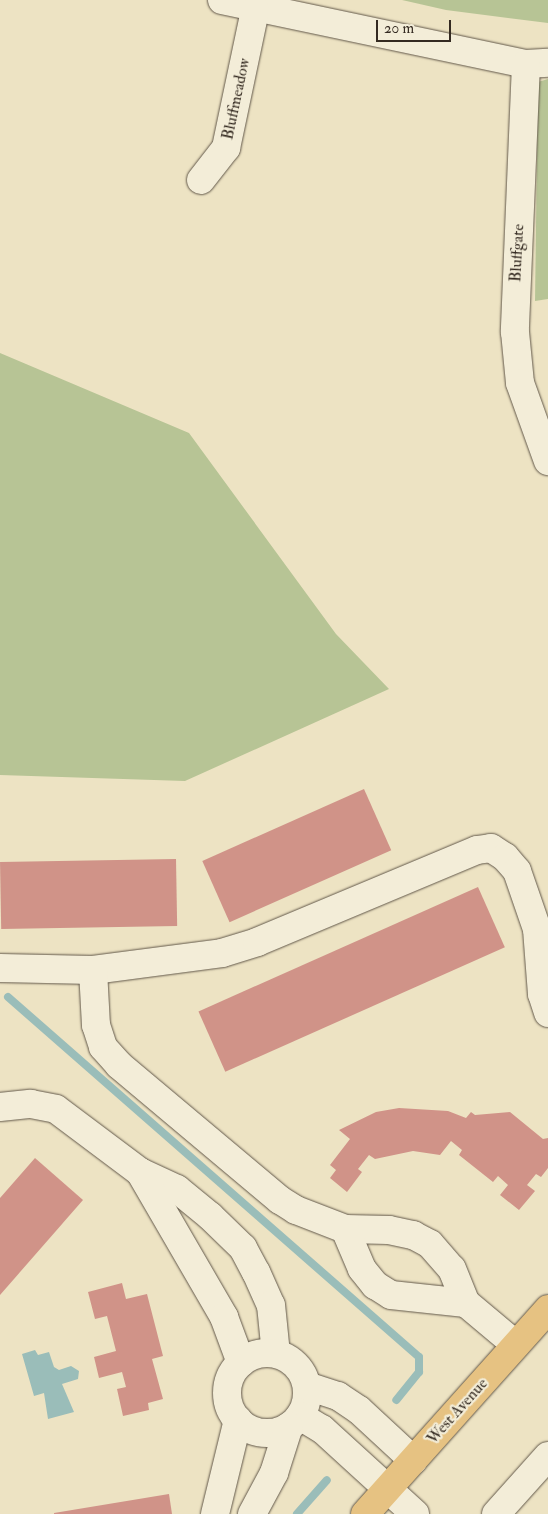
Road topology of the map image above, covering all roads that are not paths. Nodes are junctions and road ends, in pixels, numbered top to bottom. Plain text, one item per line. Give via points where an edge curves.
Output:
1 (222, 0) edge
2 (255, 10) junction
3 (537, 64) edge
4 (201, 180) dead end
5 (544, 450) edge
6 (0, 968) edge
7 (93, 970) junction
8 (548, 1013) edge
9 (0, 1106) edge
10 (140, 1172) junction
11 (210, 1216) junction
12 (345, 1229) junction
13 (178, 1235) junction
14 (466, 1303) junction
15 (548, 1308) edge
16 (516, 1345) junction
17 (276, 1354) junction
18 (241, 1363) junction
19 (307, 1386) junction
20 (238, 1420) junction
21 (294, 1421) junction
22 (548, 1456) edge
23 (413, 1460) junction
24 (387, 1490) junction
25 (218, 1502) edge
26 (255, 1509) edge
27 (365, 1514) edge
28 (415, 1514) edge
29 (496, 1514) edge

1 - 2 street
2 - 3 street
2 - 4 street, Bluffmeadow via 226,148
3 - 5 street, Bluffgate via 516,332 520,383
6 - 7 street
7 - 8 street via 222,953 257,942 477,850 490,848 505,857 517,872 537,929 542,994
7 - 12 street via 96,1025 103,1048 119,1065 280,1200 315,1219
9 - 10 street via 31,1104 56,1109
10 - 11 street via 177,1189
10 - 13 street
11 - 13 street
11 - 17 street via 242,1248 256,1272 271,1305
12 - 14 street via 389,1230 413,1235 430,1244 452,1269
12 - 14 street via 362,1269 375,1286 391,1295
13 - 18 street via 224,1317
14 - 16 street
15 - 16 main road, West Avenue
16 - 23 main road, West Avenue
17 - 18 street via 263,1353
17 - 19 street via 296,1366
18 - 20 street via 233,1373 228,1397
19 - 21 street via 306,1402
19 - 23 street via 338,1396 359,1410
20 - 21 street via 262,1432 276,1432
20 - 25 street
21 - 24 street via 322,1429
21 - 26 street via 274,1473
22 - 29 street
23 - 24 main road, West Avenue
24 - 27 main road, West Avenue
24 - 28 street
25 - 26 street

